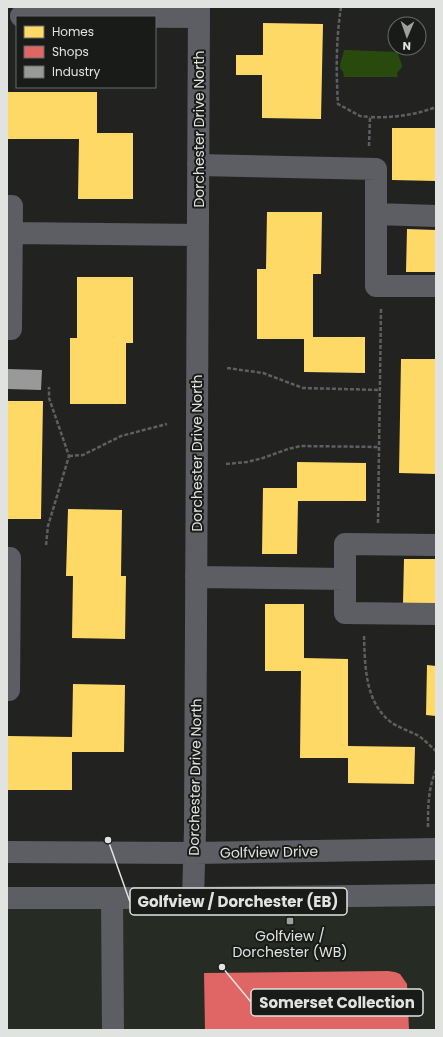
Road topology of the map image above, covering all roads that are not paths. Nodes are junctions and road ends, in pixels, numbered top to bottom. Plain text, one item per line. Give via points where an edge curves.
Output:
1 (199, 12) edge
2 (21, 16) dead end
3 (198, 165) junction
4 (7, 206) edge
5 (376, 214) junction
6 (436, 216) edge
7 (12, 234) junction
8 (198, 235) junction
9 (436, 286) edge
10 (7, 329) edge
11 (436, 545) edge
12 (7, 558) edge
13 (196, 577) junction
14 (345, 578) junction
15 (436, 614) edge
16 (7, 690) edge
17 (436, 849) edge
18 (7, 852) edge
19 (194, 853) junction
20 (436, 895) edge
21 (7, 898) edge
22 (112, 898) junction
23 (193, 898) junction
24 (113, 1030) edge

1 - 2 street
1 - 3 street, Dorchester Drive North
3 - 5 street via 376,169
3 - 8 street, Dorchester Drive North
4 - 7 street via 12,206
5 - 6 street
5 - 9 street via 376,286
7 - 8 street
7 - 10 street via 11,329
8 - 13 street, Dorchester Drive North
11 - 14 street via 345,544
12 - 16 street via 10,558
13 - 14 street
13 - 19 street, Dorchester Drive North
14 - 15 street via 345,613
17 - 19 street, Golfview Drive
18 - 19 street, Golfview Drive
19 - 23 street, Dorchester Drive North
20 - 23 street
21 - 22 street
22 - 23 street
22 - 24 street

